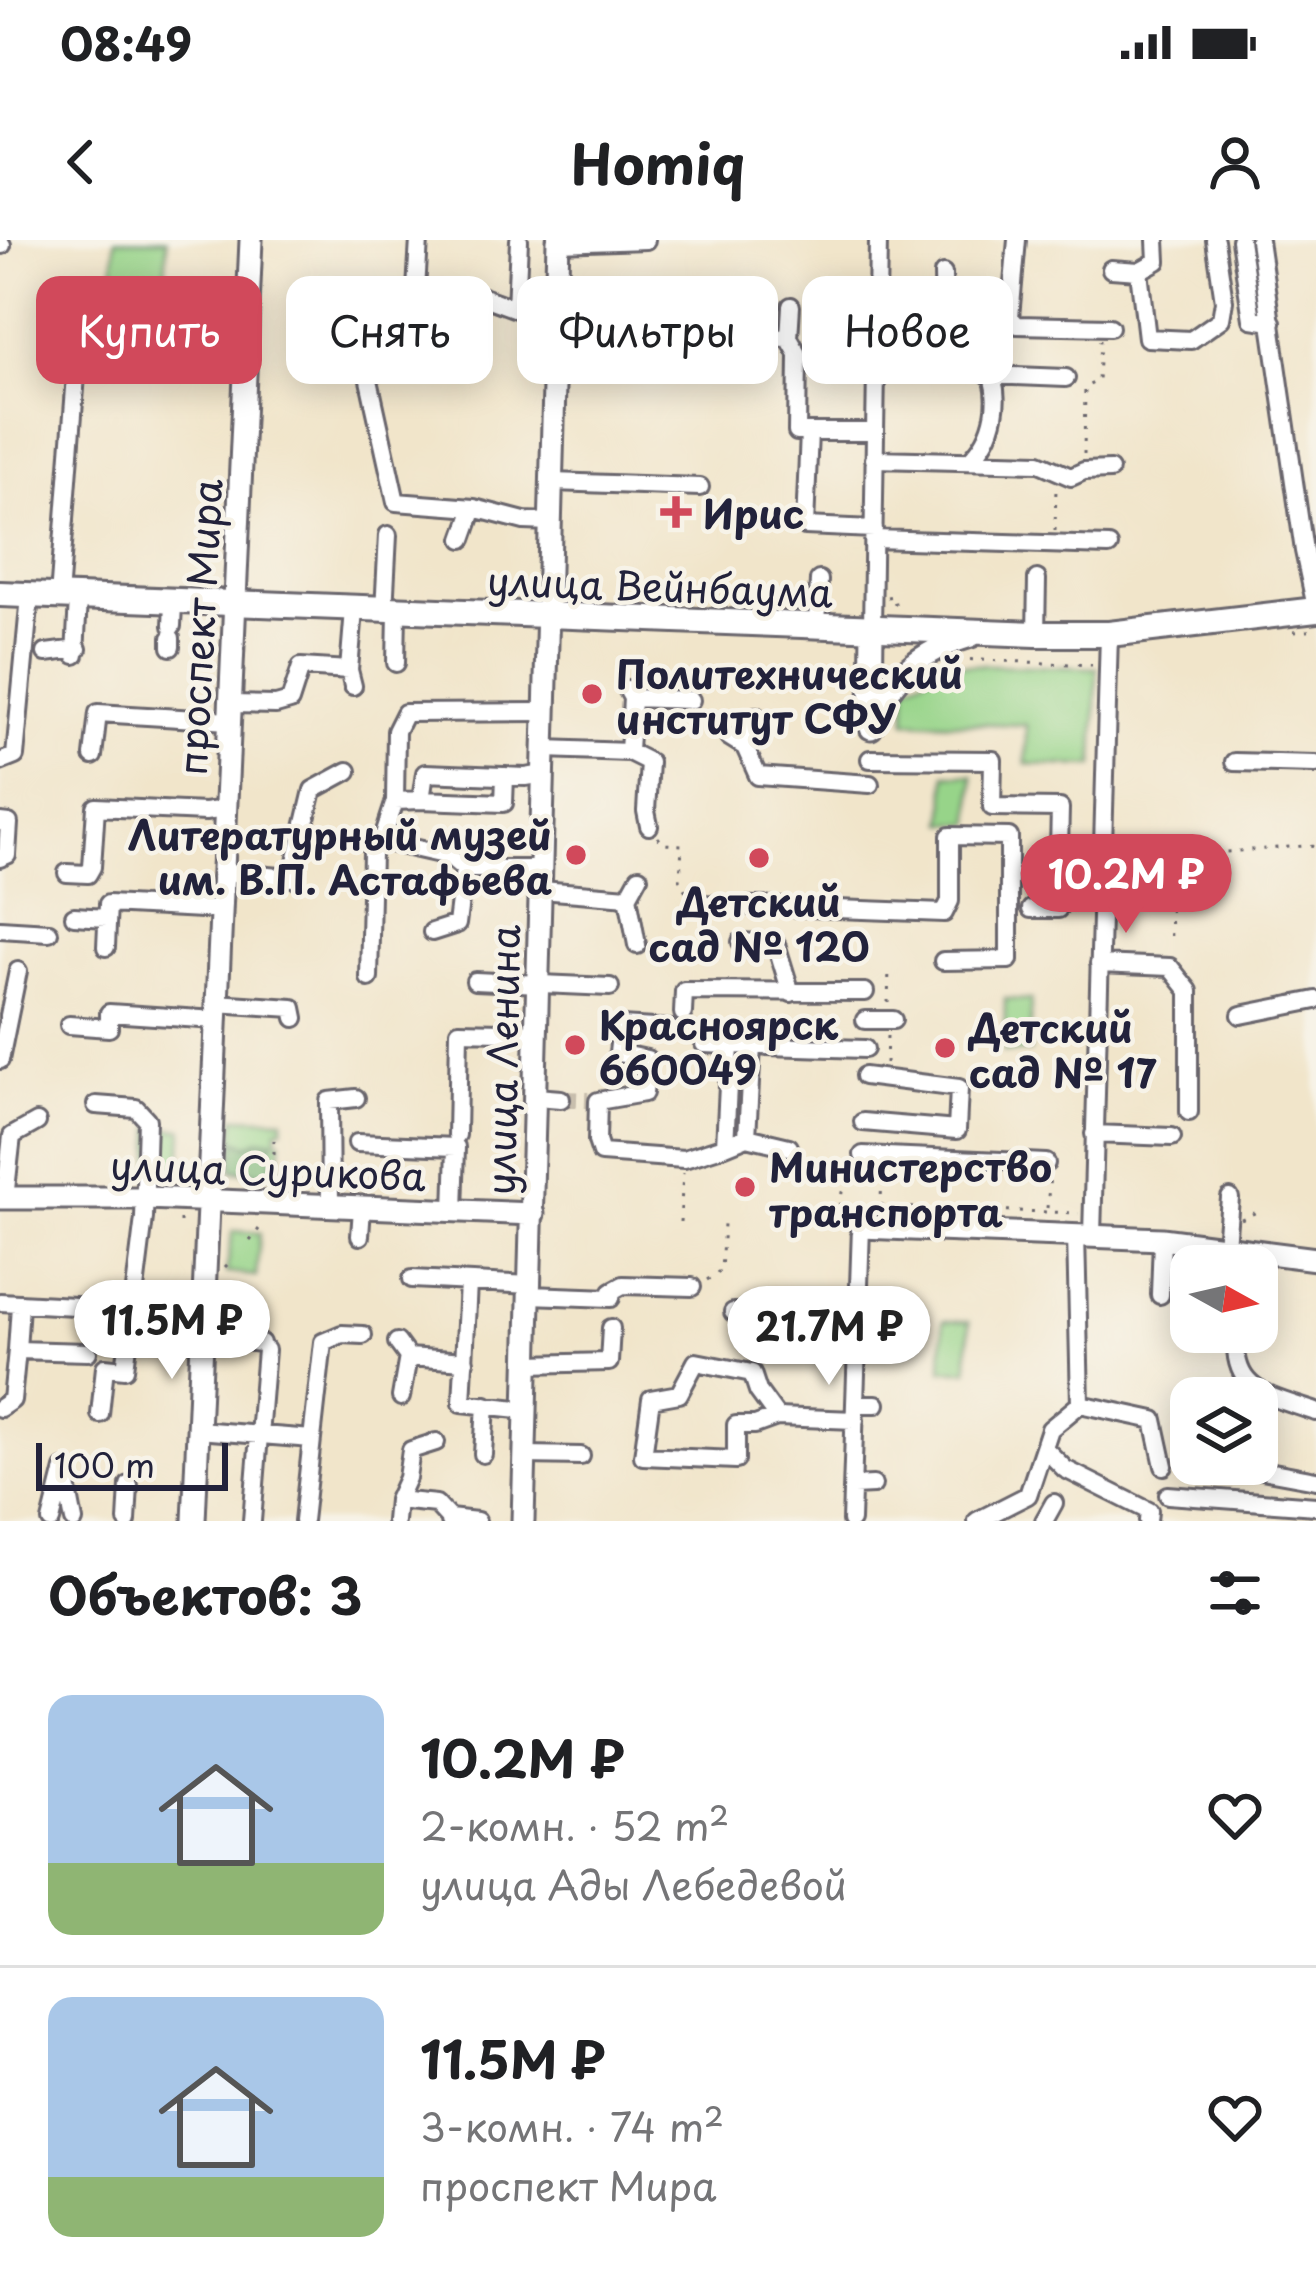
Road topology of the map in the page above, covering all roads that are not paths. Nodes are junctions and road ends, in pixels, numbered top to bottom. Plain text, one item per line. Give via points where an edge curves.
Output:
1 (251, 240) edge
2 (419, 240) edge
3 (519, 240) edge
4 (646, 240) edge
5 (878, 240) edge
6 (1017, 240) edge
7 (1156, 240) edge
8 (1215, 240) edge
9 (1240, 240) edge
10 (1259, 240) edge
11 (558, 242) edge
12 (1112, 269) dead end
13 (1139, 271) junction
14 (557, 276) edge
15 (877, 276) edge
16 (791, 306) dead end
17 (516, 309) joint
18 (1272, 322) junction
19 (1105, 329) road end
20 (778, 338) edge
21 (789, 338) junction
22 (1013, 376) edge
23 (1066, 378) dead end
24 (76, 384) edge
25 (370, 384) edge
26 (554, 384) edge
27 (875, 384) edge
28 (990, 384) edge
29 (808, 432) junction
30 (874, 432) junction
31 (874, 459) junction
32 (969, 461) junction
33 (1110, 470) dead end
34 (552, 482) junction
35 (700, 487) dead end
36 (1316, 494) edge
37 (1296, 498) junction
38 (474, 508) junction
39 (551, 522) junction
40 (874, 534) junction
41 (388, 535) dead end
42 (463, 539) dead end
43 (1109, 546) dead end
44 (1037, 579) dead end
45 (819, 580) dead end
46 (0, 594) edge
47 (30, 596) junction
48 (69, 598) junction
49 (235, 604) junction
50 (1316, 609) edge
51 (354, 610) junction
52 (390, 612) junction
53 (548, 618) junction
54 (817, 626) junction
55 (872, 628) junction
56 (981, 633) junction
57 (1036, 634) junction
58 (1109, 634) junction
59 (46, 653) dead end
60 (396, 663) dead end
61 (9, 689) edge
62 (691, 700) dead end
63 (230, 712) junction
64 (546, 712) junction
65 (756, 716) dead end
66 (545, 749) junction
67 (629, 752) junction
68 (93, 756) dead end
69 (870, 759) dead end
70 (0, 762) edge
71 (1234, 762) dead end
72 (1316, 764) edge
73 (315, 768) dead end
74 (348, 771) dead end
75 (544, 775) junction
76 (506, 776) junction
77 (870, 784) dead end
78 (313, 790) junction
79 (421, 800) junction
80 (395, 801) junction
81 (225, 809) junction
82 (0, 822) edge
83 (649, 826) road end
84 (382, 842) junction
85 (0, 858) edge
86 (112, 862) dead end
87 (92, 867) junction
88 (464, 868) junction
89 (222, 872) junction
90 (67, 873) dead end
91 (639, 877) dead end
92 (542, 880) junction
93 (1156, 891) dead end
94 (1094, 892) junction
95 (628, 897) junction
96 (696, 902) road end
97 (1031, 909) dead end
98 (221, 910) junction
99 (74, 916) dead end
100 (107, 918) junction
101 (0, 929) edge
102 (49, 932) dead end
103 (431, 932) dead end
104 (741, 942) dead end
105 (637, 945) dead end
106 (106, 946) dead end
107 (943, 961) dead end
108 (1099, 964) junction
109 (18, 971) dead end
110 (369, 978) dead end
111 (475, 981) dead end
112 (539, 985) junction
113 (610, 987) dead end
114 (865, 992) dead end
115 (791, 993) junction
116 (1316, 1000) edge
117 (216, 1012) junction
118 (683, 1013) dead end
119 (4, 1015) edge
120 (1241, 1015) dead end
121 (295, 1018) dead end
122 (865, 1020) dead end
123 (893, 1020) dead end
124 (68, 1025) dead end
125 (670, 1029) dead end
126 (538, 1034) junction
127 (704, 1044) dead end
128 (730, 1045) junction
129 (752, 1046) junction
130 (865, 1049) dead end
131 (0, 1060) edge
132 (864, 1076) dead end
133 (536, 1097) junction
134 (356, 1099) dead end
135 (561, 1099) tunnel mouth
136 (96, 1105) dead end
137 (1190, 1112) dead end
138 (38, 1122) dead end
139 (863, 1123) dead end
140 (1094, 1134) junction
141 (457, 1135) dead end
142 (747, 1137) junction
143 (1172, 1137) dead end
144 (357, 1143) dead end
145 (725, 1145) junction
146 (789, 1147) dead end
147 (862, 1155) dead end
148 (1048, 1166) road end
149 (3, 1198) edge
150 (146, 1198) junction
151 (1230, 1198) dead end
152 (207, 1200) junction
153 (330, 1206) junction
154 (362, 1208) junction
155 (454, 1212) junction
156 (533, 1214) junction
157 (861, 1227) joint
158 (1087, 1228) junction
159 (360, 1236) dead end
160 (1162, 1239) junction
161 (1217, 1245) edge
162 (1226, 1245) edge
163 (1278, 1258) edge
164 (1316, 1259) edge
165 (412, 1279) dead end
166 (468, 1283) junction
167 (692, 1287) road end
168 (531, 1290) junction
169 (1160, 1295) dead end
170 (0, 1302) edge
171 (20, 1305) junction
172 (131, 1309) junction
173 (733, 1312) dead end
174 (611, 1328) dead end
175 (363, 1335) dead end
176 (202, 1336) junction
177 (856, 1339) junction
178 (397, 1342) dead end
179 (17, 1350) junction
180 (88, 1352) dead end
181 (409, 1357) junction
182 (465, 1361) junction
183 (528, 1364) junction
184 (401, 1397) dead end
185 (1278, 1398) edge
186 (876, 1404) dead end
187 (1080, 1404) junction
188 (486, 1405) junction
189 (0, 1408) edge
190 (527, 1410) junction
191 (855, 1412) junction
192 (1316, 1412) edge
193 (100, 1414) dead end
194 (777, 1417) junction
195 (198, 1430) junction
196 (260, 1434) junction
197 (312, 1439) junction
198 (436, 1442) dead end
199 (1046, 1450) junction
200 (484, 1454) dead end
201 (526, 1455) junction
202 (581, 1456) dead end
203 (1164, 1466) dead end
204 (1278, 1473) edge
205 (1316, 1480) edge
206 (129, 1485) dead end
207 (873, 1485) dead end
208 (1227, 1485) edge
209 (853, 1486) junction
210 (1168, 1495) dead end
211 (398, 1500) junction
212 (1225, 1502) junction
213 (1054, 1503) dead end
214 (1316, 1506) edge
215 (1249, 1512) edge
216 (449, 1519) edge
217 (51, 1521) edge
218 (74, 1521) edge
219 (127, 1521) edge
220 (194, 1521) edge
221 (252, 1521) edge
222 (303, 1521) edge
223 (395, 1521) edge
224 (477, 1521) edge
225 (523, 1521) edge
226 (851, 1521) edge
227 (977, 1521) edge
228 (1044, 1521) edge
229 (1148, 1521) edge

1 - 49 main road, проспект Мира
2 - 17 street via 416,290 475,294
3 - 17 street
4 - 11 street
5 - 15 street
6 - 19 street via 1011,320
7 - 13 street via 1157,261
8 - 13 street via 1221,319 1191,340 1147,338
9 - 18 street via 1252,319
10 - 18 street
11 - 14 main road, улица Ленина
12 - 13 street
16 - 21 street
18 - 37 street
20 - 21 street
21 - 29 street via 798,354 797,432
22 - 23 street
24 - 48 street
25 - 38 street via 396,502
26 - 34 main road, улица Ленина
27 - 30 street
28 - 32 street via 993,428
29 - 30 street
29 - 40 street via 806,526
30 - 31 street
31 - 32 street
31 - 40 street
32 - 33 street via 1039,463 1071,477
34 - 35 street
34 - 39 main road, улица Ленина
36 - 37 street
37 - 50 street
38 - 39 street
38 - 42 street
39 - 53 main road, улица Ленина
40 - 43 street
40 - 55 street
41 - 52 street
44 - 57 street
45 - 54 street
46 - 47 highway, улица Вейнбаума
47 - 48 highway, улица Вейнбаума
47 - 61 street
48 - 49 highway, улица Вейнбаума via 171,628
48 - 59 street via 76,652
49 - 51 highway, улица Вейнбаума
49 - 63 main road, проспект Мира
50 - 58 highway, улица Вейнбаума via 1279,624
51 - 52 highway, улица Вейнбаума
51 - 63 street via 351,678 301,667 290,701
52 - 53 highway, улица Вейнбаума
52 - 60 street
53 - 54 highway, улица Вейнбаума
53 - 64 main road, улица Ленина
54 - 55 highway, улица Вейнбаума
55 - 56 highway, улица Вейнбаума
55 - 56 main road via 871,728 893,681 945,644
56 - 57 highway, улица Вейнбаума
57 - 58 highway, улица Вейнбаума
58 - 94 street
61 - 70 street via 15,756
62 - 67 street via 630,694
63 - 68 street via 98,713
63 - 81 main road, проспект Мира
64 - 66 main road, улица Ленина
64 - 80 street via 405,713 396,731
65 - 77 street via 737,742 758,776
66 - 67 street
66 - 75 main road, улица Ленина
67 - 83 street via 649,762
69 - 97 street via 993,760 992,807 1060,808 1058,909
71 - 72 street
73 - 78 street
74 - 78 street
75 - 76 street
75 - 92 main road, улица Ленина
76 - 79 street via 503,803
76 - 79 street via 425,772
78 - 89 street via 292,878
79 - 80 street
80 - 84 street
81 - 87 street via 96,807
81 - 89 main road, проспект Мира
82 - 85 street via 9,824
84 - 88 street via 449,856
84 - 110 street via 372,853
86 - 87 street
87 - 90 street
88 - 92 street
88 - 103 street via 457,924
89 - 98 main road, проспект Мира
91 - 95 street
92 - 95 street
92 - 112 main road, улица Ленина
93 - 94 street
94 - 108 street
95 - 105 street
96 - 107 street via 944,913 945,836 1010,837 1009,960
98 - 100 street via 108,904
98 - 117 main road, проспект Мира
99 - 100 street
100 - 106 street
101 - 102 street
104 - 115 street via 776,944
108 - 137 street via 1170,968 1189,991
108 - 140 street
109 - 119 street
111 - 112 street
112 - 113 street
112 - 126 main road, улица Ленина
114 - 115 street
115 - 118 street via 684,991
116 - 120 street
117 - 121 street via 293,1008
117 - 124 street via 110,1013 109,1028
117 - 152 main road, проспект Мира
119 - 131 street
122 - 123 street
125 - 145 street via 621,1026 619,1053 647,1059 644,1094 593,1101 601,1153 684,1159
126 - 133 main road, улица Ленина
126 - 141 street via 459,1030
127 - 128 street
128 - 129 street
128 - 145 street
129 - 130 street
129 - 142 street
132 - 139 street via 959,1088 957,1130
133 - 135 street
133 - 156 main road, улица Ленина
134 - 153 street via 329,1101
136 - 150 street via 136,1108 148,1120
138 - 149 street via 12,1136
140 - 143 street
140 - 158 street
142 - 145 street
142 - 146 street
144 - 155 street via 457,1148
147 - 148 street
149 - 150 main road, улица Сурикова
150 - 152 main road, улица Сурикова
150 - 172 street
151 - 162 street
152 - 153 main road, улица Сурикова
152 - 176 main road, проспект Мира
153 - 154 main road, улица Сурикова
154 - 155 main road, улица Сурикова
154 - 159 street
155 - 156 main road, улица Сурикова
156 - 168 main road, улица Ленина
157 - 158 main road
157 - 177 street
158 - 160 main road
158 - 187 street
160 - 161 main road
160 - 169 street
163 - 164 main road
165 - 166 street
166 - 168 street
166 - 182 street
167 - 168 street via 623,1285 611,1298
168 - 183 main road, улица Ленина
170 - 171 street
171 - 172 street
171 - 179 street
172 - 193 street via 125,1369 105,1367
173 - 177 street via 779,1314 778,1337
174 - 183 street via 609,1362
175 - 197 street via 323,1342
176 - 195 main road, проспект Мира
176 - 196 street via 263,1346
177 - 191 street
178 - 181 street
179 - 180 street
179 - 189 street via 12,1400
181 - 182 street
181 - 184 street
182 - 188 street via 462,1403
183 - 190 main road, улица Ленина
185 - 192 street
186 - 191 street
187 - 199 street via 1050,1430
187 - 203 street via 1154,1420
188 - 190 street
188 - 200 street
190 - 201 main road, улица Ленина
191 - 194 street
191 - 209 street
194 - 194 street via 752,1373 696,1362 679,1394 651,1400 643,1456 736,1460 736,1425
195 - 196 street
195 - 220 main road, проспект Мира
196 - 197 street
196 - 221 street
197 - 222 street
198 - 211 street via 411,1450
199 - 227 street via 1028,1495
199 - 229 street via 1064,1469 1149,1511
201 - 202 street
201 - 225 main road, улица Ленина
204 - 205 street
206 - 219 street
207 - 209 street
208 - 212 street
209 - 226 street
210 - 212 street
211 - 216 street via 436,1504
211 - 223 street
212 - 215 street
213 - 228 street
214 - 215 street
216 - 224 street
217 - 218 street via 64,1469

